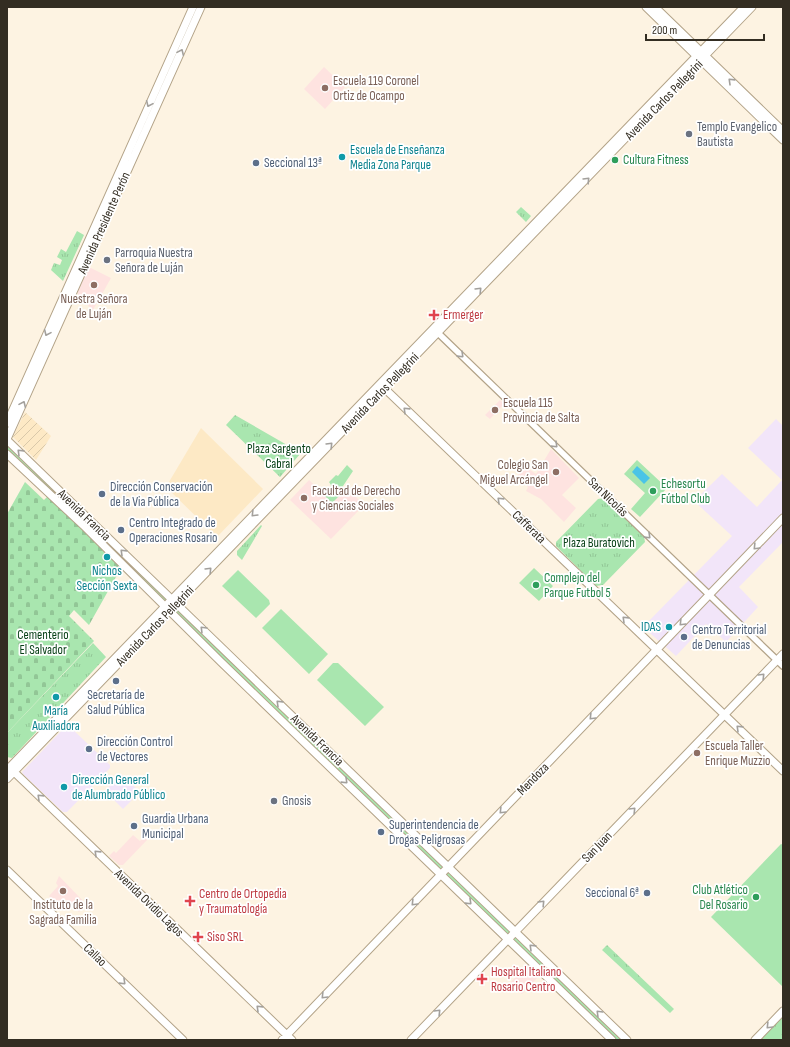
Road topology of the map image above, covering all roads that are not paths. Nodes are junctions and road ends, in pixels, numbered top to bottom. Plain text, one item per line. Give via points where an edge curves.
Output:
1 (193, 7) edge
2 (201, 7) edge
3 (646, 7) edge
4 (655, 7) edge
5 (744, 7) edge
6 (752, 7) edge
7 (701, 56) junction
8 (783, 131) edge
9 (783, 140) edge
10 (436, 330) junction
11 (382, 386) junction
12 (7, 422) edge
13 (7, 440) edge
14 (7, 454) edge
15 (37, 469) junction
16 (30, 475) junction
17 (783, 518) edge
18 (92, 522) junction
19 (85, 528) junction
20 (709, 595) junction
21 (174, 601) junction
22 (167, 608) junction
23 (657, 650) junction
24 (783, 654) edge
25 (777, 660) junction
26 (783, 666) edge
27 (724, 715) junction
28 (9, 769) edge
29 (783, 771) edge
30 (7, 779) edge
31 (449, 867) junction
32 (7, 870) edge
33 (441, 875) junction
34 (515, 931) junction
35 (508, 939) junction
36 (783, 1011) edge
37 (287, 1038) edge
38 (183, 1040) edge
39 (411, 1040) edge
40 (612, 1040) edge
41 (627, 1040) edge
42 (755, 1040) edge

1 -> 12 main road, Avenida Presidente Perón
13 -> 2 main road, Avenida Presidente Perón
3 - 7 main road
4 - 7 main road
5 - 7 main road, Avenida Carlos Pellegrini
6 - 7 main road, Avenida Carlos Pellegrini
8 -> 7 main road
7 - 9 main road
7 - 10 main road, Avenida Carlos Pellegrini
10 - 11 main road, Avenida Carlos Pellegrini
10 -> 20 street, San Nicolás
11 - 21 main road, Avenida Carlos Pellegrini
23 -> 11 main road, Cafferata
15 -> 13 main road, Avenida Francia
14 - 16 main road, Avenida Francia
15 - 16 main road
15 - 18 main road, Avenida Francia
16 - 19 main road, Avenida Francia
17 -> 20 main road, Mendoza
18 - 19 main road
21 -> 18 main road, Avenida Francia
19 - 22 main road, Avenida Francia
20 -> 23 main road, Mendoza
20 - 25 street, San Nicolás
21 - 22 main road, Avenida Carlos Pellegrini
31 -> 21 main road, Avenida Francia
22 - 28 main road, Avenida Carlos Pellegrini
22 -> 33 main road, Avenida Francia
23 - 27 main road, Cafferata
23 -> 31 main road, Mendoza
24 - 25 main road, San Juan
25 - 26 street, San Nicolás
27 -> 25 main road, San Juan
29 -> 27 main road, Cafferata
34 -> 27 main road, San Juan
28 - 30 main road, Avenida Carlos Pellegrini
37 -> 28 main road, Avenida Ovidio Lagos
31 - 33 main road, Mendoza
31 - 34 main road, Avenida Francia
32 -> 38 main road, Callao
33 -> 35 main road, Avenida Francia
33 -> 37 main road, Mendoza
34 - 35 main road, San Juan
41 -> 34 main road, Avenida Francia
39 -> 35 main road, San Juan
35 - 40 main road, Avenida Francia
36 -> 42 main road

